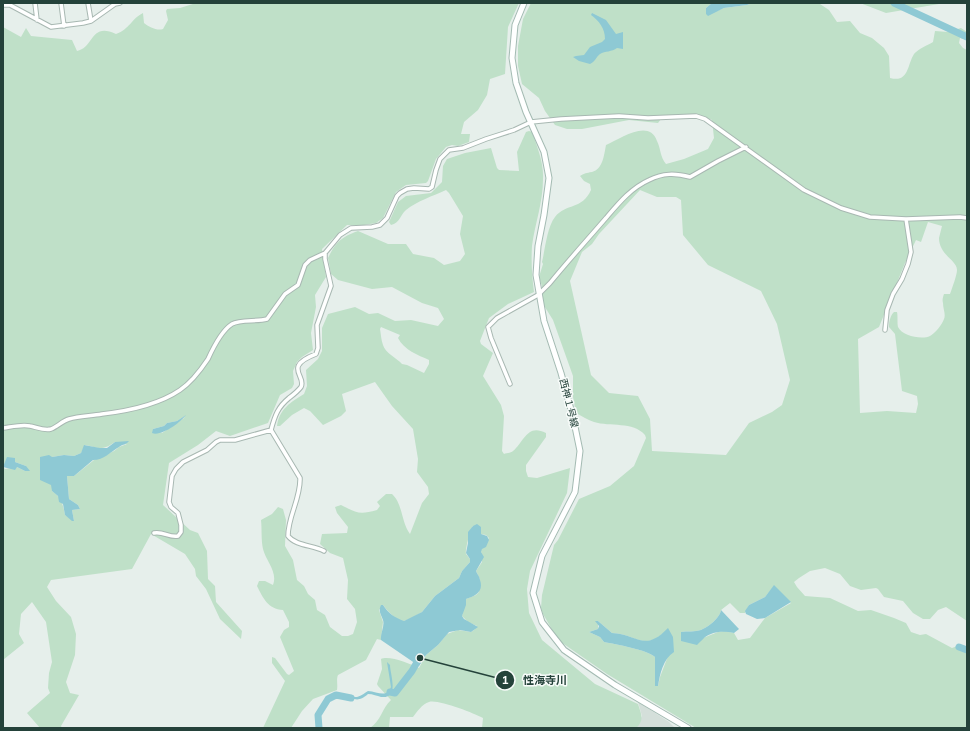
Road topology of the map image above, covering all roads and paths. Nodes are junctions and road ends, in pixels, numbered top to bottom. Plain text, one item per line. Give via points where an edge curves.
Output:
1 (36, 3) edge
2 (62, 3) edge
3 (88, 3) edge
4 (120, 3) edge
5 (524, 3) edge
6 (10, 4) edge
7 (115, 4) edge
8 (3, 5) edge
9 (37, 20) junction
10 (91, 21) junction
11 (64, 26) junction
12 (531, 122) junction
13 (746, 147) junction
14 (967, 218) edge
15 (906, 219) junction
16 (325, 253) junction
17 (539, 293) junction
18 (884, 330) dead end
19 (510, 384) dead end
20 (3, 428) edge
21 (271, 430) junction
22 (154, 533) dead end
23 (324, 551) dead end
24 (688, 728) edge

1 - 9 street
2 - 11 street
3 - 10 street
4 - 7 street
5 - 12 street, 西神１号線 via 515,25 512,58 516,83
6 - 8 street
6 - 9 street
7 - 10 street
9 - 11 street via 51,27
10 - 11 street
12 - 13 street via 601,117 696,116 705,119
12 - 16 street via 463,148 449,150 440,159 432,187 407,189 400,193 387,218 380,225 348,229
12 - 17 street, 西神１号線 via 544,152 549,178 538,246 536,275
13 - 15 street via 804,190 841,208 867,217
13 - 17 street via 690,177 669,174 637,186
14 - 15 street
15 - 18 street via 911,252 902,279 892,294
16 - 20 street via 305,265 298,285 285,294 267,319 231,324 214,345 196,376 170,396 134,408 70,418 50,430 28,425
16 - 21 street via 331,286 317,325 318,348 316,354 301,362 298,372 302,384 276,412
17 - 19 street via 497,318 488,327
17 - 24 street, 西神１号線 via 544,321 574,417 580,451 575,492 542,556 533,593 542,622 564,650 615,685
21 - 22 street via 235,440 220,440 207,450 182,462 174,472 169,502 178,513 181,532 173,538
21 - 23 street via 300,478 288,536 304,545

